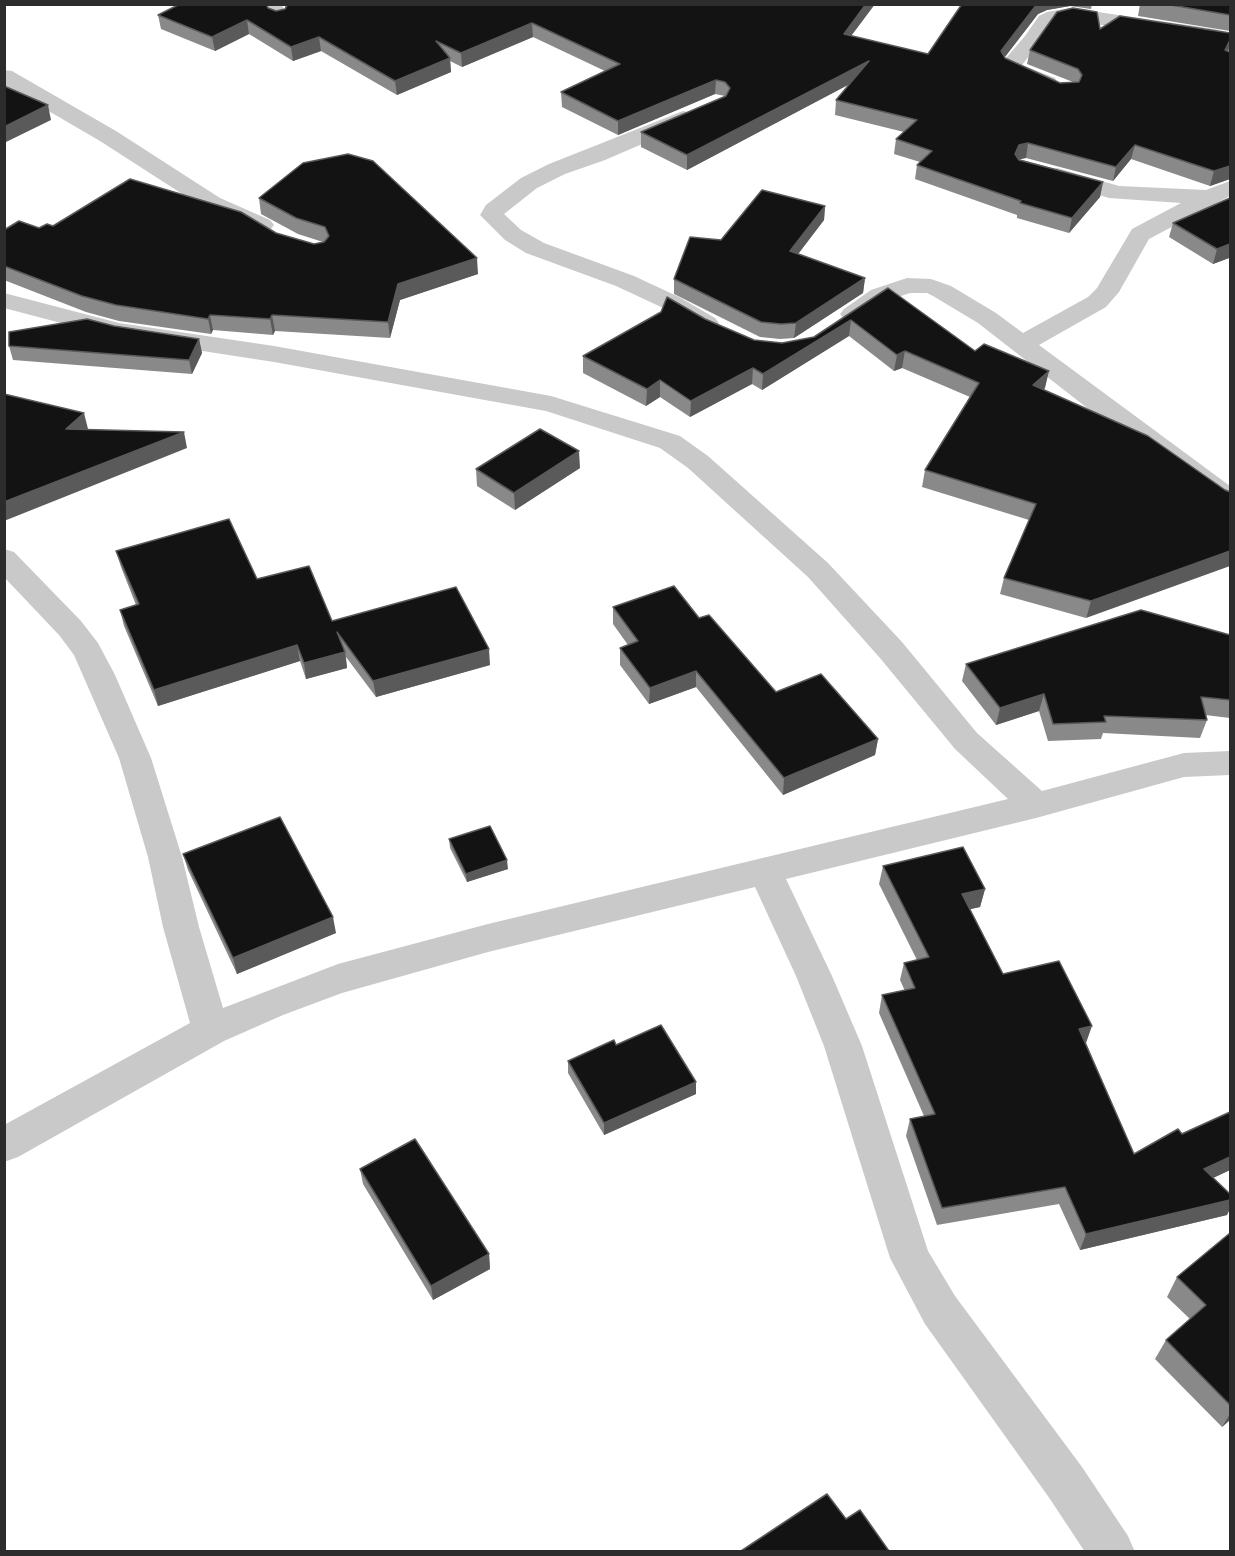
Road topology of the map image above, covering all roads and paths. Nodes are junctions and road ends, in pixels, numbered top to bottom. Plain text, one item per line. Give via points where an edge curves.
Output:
1 (1225, 32) edge
2 (4, 76) edge
3 (1066, 90) edge
4 (706, 108) edge
5 (1035, 169) edge
6 (1220, 192) edge
7 (278, 235) edge
8 (4, 300) edge
9 (837, 324) edge
10 (724, 332) edge
11 (1023, 345) junction
12 (1230, 499) edge
13 (4, 558) edge
14 (1230, 763) edge
15 (1036, 805) junction
16 (764, 870) junction
17 (211, 1030) junction
18 (4, 1145) edge
19 (1112, 1551) edge

1 - 3 street via 1070,14 1054,16 1046,20 1011,67
2 - 7 street via 212,203
4 - 10 street via 529,183 492,215 513,235 535,248 625,281
5 - 6 street via 1109,191
6 - 11 street via 1140,234 1107,292 1097,302
8 - 15 street via 118,330 551,404 670,442 698,462 818,570 966,741
9 - 11 street via 880,295 921,284 942,291
11 - 12 street
13 - 17 street via 70,628 99,675 135,758
14 - 15 street via 1184,765
15 - 16 street
16 - 17 street via 338,979
16 - 19 street via 843,1046 910,1258 940,1310
17 - 18 street

